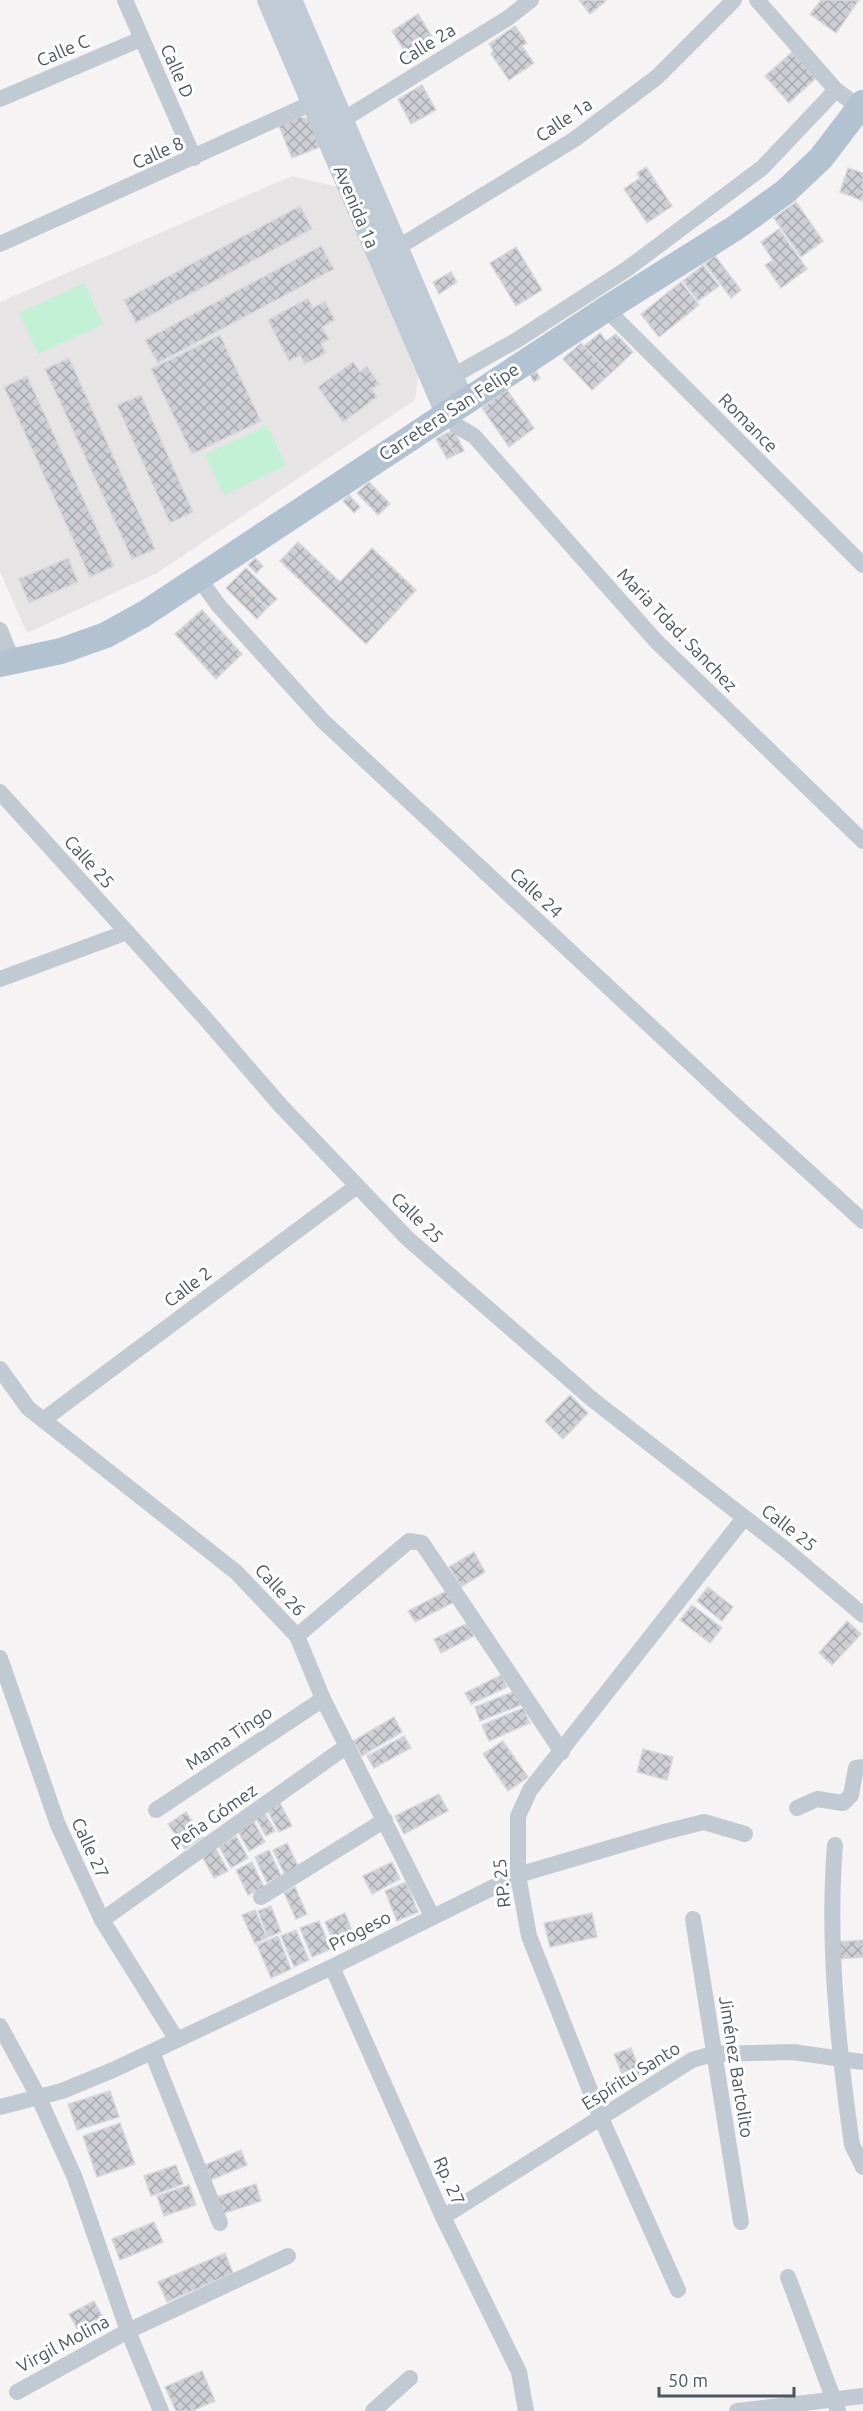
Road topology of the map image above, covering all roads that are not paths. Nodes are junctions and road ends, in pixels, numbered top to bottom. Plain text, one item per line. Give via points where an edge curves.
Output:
1 (125, 0) edge
2 (268, 0) edge
3 (291, 0) edge
4 (531, 0) edge
5 (734, 0) edge
6 (757, 0) edge
7 (141, 39) junction
8 (836, 90) junction
9 (0, 99) edge
10 (321, 99) junction
11 (861, 106) edge
12 (341, 121) junction
13 (194, 158) junction
14 (0, 244) edge
15 (397, 248) junction
16 (606, 309) junction
17 (428, 371) junction
18 (453, 376) junction
19 (455, 408) junction
20 (863, 565) edge
21 (198, 577) junction
22 (0, 630) edge
23 (7, 663) edge
24 (0, 792) edge
25 (863, 840) edge
26 (127, 932) junction
27 (0, 979) edge
28 (357, 1186) junction
29 (863, 1221) edge
30 (0, 1369) edge
31 (42, 1420) junction
32 (744, 1518) junction
33 (863, 1615) edge
34 (297, 1636) junction
35 (0, 1658) edge
36 (323, 1699) junction
37 (347, 1746) junction
38 (561, 1752) junction
39 (863, 1767) edge
40 (797, 1809) dead end
41 (156, 1810) dead end
42 (385, 1820) junction
43 (745, 1834) dead end
44 (835, 1845) dead end
45 (518, 1875) junction
46 (261, 1897) dead end
47 (432, 1917) junction
48 (693, 1919) dead end
49 (102, 1920) junction
50 (332, 1967) junction
51 (0, 2026) edge
52 (177, 2040) junction
53 (152, 2052) junction
54 (713, 2054) junction
55 (843, 2060) junction
56 (863, 2062) edge
57 (38, 2096) junction
58 (0, 2107) edge
59 (601, 2118) junction
60 (863, 2167) edge
61 (443, 2217) junction
62 (741, 2222) dead end
63 (220, 2223) dead end
64 (288, 2256) dead end
65 (788, 2277) dead end
66 (678, 2290) dead end
67 (128, 2331) junction
68 (410, 2378) dead end
69 (17, 2392) dead end
70 (863, 2396) edge
71 (836, 2406) edge
72 (161, 2411) edge
73 (373, 2411) edge
74 (526, 2411) edge
75 (736, 2411) edge

1 - 7 street, Calle D
2 - 10 main road, Avenida 1a
3 - 10 main road, Avenida 1a
4 - 12 street, Calle 2a
5 - 15 street, Calle 1a via 657,77 575,139
6 - 8 street
7 - 9 street, Calle C
7 - 13 street, Calle D
8 - 11 street
8 - 18 street via 762,168 627,269
10 - 12 main road, Avenida 1a
10 - 13 street, Calle 8
10 - 17 main road, Avenida 1a
11 - 16 main road, Carretera San Felipe via 821,158 785,192
12 - 15 main road, Avenida 1a
13 - 14 street, Calle 8
15 - 18 main road, Avenida 1a
16 - 19 main road, Carretera San Felipe
16 - 20 street, Romance
17 - 18 street
17 - 19 main road, Avenida 1a
18 - 19 main road, Avenida 1a
19 - 21 main road, Carretera San Felipe
19 - 25 street, Maria Tdad. Sanchez via 457,426 474,436 656,641
21 - 23 main road, Carretera San Felipe via 106,635
21 - 29 street, Calle 24 via 219,606 323,721
22 - 23 street
24 - 26 street, Calle 25
26 - 27 street
26 - 28 street, Calle 25
28 - 31 street, Calle 2
28 - 32 street, Calle 25 via 407,1238 593,1400
30 - 31 street, Calle 26 via 28,1408
31 - 34 street, Calle 26 via 236,1572
32 - 33 street, Calle 25
32 - 38 street, RP. 25
34 - 36 street, Calle 26
34 - 38 street via 409,1541 422,1543
35 - 49 street, Calle 27 via 58,1825
36 - 37 street, Calle 26
36 - 41 street, Mama Tingo
37 - 42 street, Calle 26
37 - 49 street, Peña Gómez
38 - 45 street, RP. 25 via 530,1790 518,1816
39 - 40 street via 856,1768 851,1795 843,1803 817,1799
42 - 46 street
42 - 47 street, Calle 26
43 - 45 street, Progeso via 704,1822
44 - 55 street via 831,1893 834,1978
45 - 47 street, Progeso
45 - 59 street, RP. 25 via 529,1936
47 - 50 street, Progeso
48 - 54 street, Jiménez Bartolito
49 - 52 street, Calle 27
50 - 52 street, Progeso
50 - 61 street, Rp. 27
51 - 57 street
52 - 53 street, Progeso
53 - 57 street, Progeso via 62,2091
53 - 63 street
54 - 55 street, Espíritu Santo via 793,2052
54 - 59 street, Espíritu Santo via 692,2060
54 - 62 street, Jiménez Bartolito
55 - 56 street, Espíritu Santo
55 - 60 street via 852,2145
57 - 58 street, Progeso
57 - 67 street via 75,2178
59 - 61 street, Espíritu Santo
59 - 66 street, RP. 25
61 - 74 street, Rp. 27 via 519,2372
64 - 67 street, Virgil Molina
65 - 71 street
67 - 69 street, Virgil Molina
67 - 72 street
68 - 73 street
70 - 71 street
71 - 75 street

